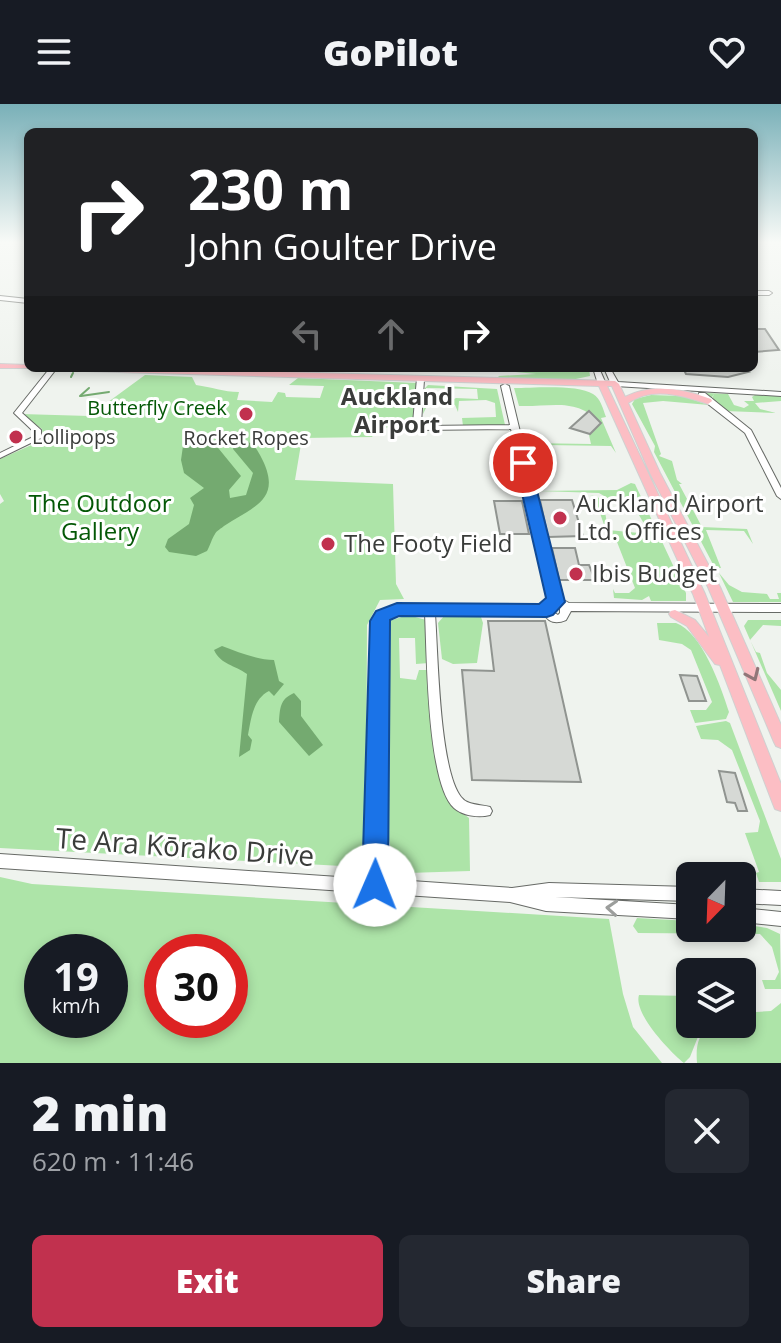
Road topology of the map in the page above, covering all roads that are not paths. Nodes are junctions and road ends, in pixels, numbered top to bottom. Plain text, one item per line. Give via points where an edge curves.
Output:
1 (758, 293) edge
2 (769, 293) dead end
3 (0, 298) edge
4 (24, 301) edge
5 (0, 366) edge
6 (24, 367) edge
7 (49, 372) edge
8 (267, 372) edge
9 (595, 372) edge
10 (597, 372) edge
11 (609, 372) edge
12 (612, 372) edge
13 (420, 380) junction
14 (445, 381) junction
15 (560, 383) junction
16 (643, 385) junction
17 (505, 386) junction
18 (603, 386) junction
19 (615, 386) junction
20 (686, 387) junction
21 (582, 388) junction
22 (781, 392) edge
23 (708, 401) junction
24 (623, 403) junction
25 (617, 418) junction
26 (514, 427) junction
27 (0, 456) edge
28 (781, 496) edge
29 (563, 607) junction
30 (781, 608) edge
31 (705, 609) junction
32 (724, 609) junction
33 (430, 610) junction
34 (547, 610) junction
35 (675, 614) junction
36 (781, 615) edge
37 (730, 625) junction
38 (730, 672) junction
39 (781, 742) edge
40 (781, 804) edge
41 (485, 811) dead end
42 (0, 861) edge
43 (375, 885) junction
44 (676, 894) edge
45 (510, 895) junction
46 (756, 897) edge
47 (781, 898) edge
48 (676, 911) edge
49 (756, 916) edge
50 (781, 921) edge

1 - 2 street
3 - 4 street
5 - 6 main road
7 - 27 street via 18,413 38,432 37,438
8 - 13 main road
9 - 15 main road via 593,379
10 - 18 street
11 - 19 street
12 - 16 street
13 - 14 main road
13 - 26 street via 417,423 422,428
14 - 15 main road
14 - 17 main road
15 - 18 main road
16 - 19 street
16 - 20 street
17 - 21 main road
17 - 26 street
18 - 19 main road
18 - 21 main road
18 - 25 main road
19 - 24 main road
20 - 22 street
20 - 23 street
21 - 25 main road via 595,393
23 - 24 main road via 645,392
23 - 28 street via 748,432
24 - 32 main road
25 - 31 main road
26 - 29 street
29 - 31 street
29 - 34 street via 548,604
29 - 34 street via 558,617
29 - 35 street
30 - 32 street
31 - 32 street
31 - 35 street
31 - 38 main road
32 - 37 main road
33 - 34 street
33 - 41 street via 438,739 447,777 461,806
33 - 43 street via 393,610 379,625
35 - 38 main road via 691,623
36 - 37 street via 738,615
37 -> 39 main road
38 - 40 main road
42 - 43 street, Te Ara Kōrako Drive
43 - 45 street, Te Ara Kōrako Drive
44 - 45 street, Te Ara Kōrako Drive via 549,890
48 -> 45 street, Te Ara Kōrako Drive via 546,904
46 - 47 street
49 - 50 street

